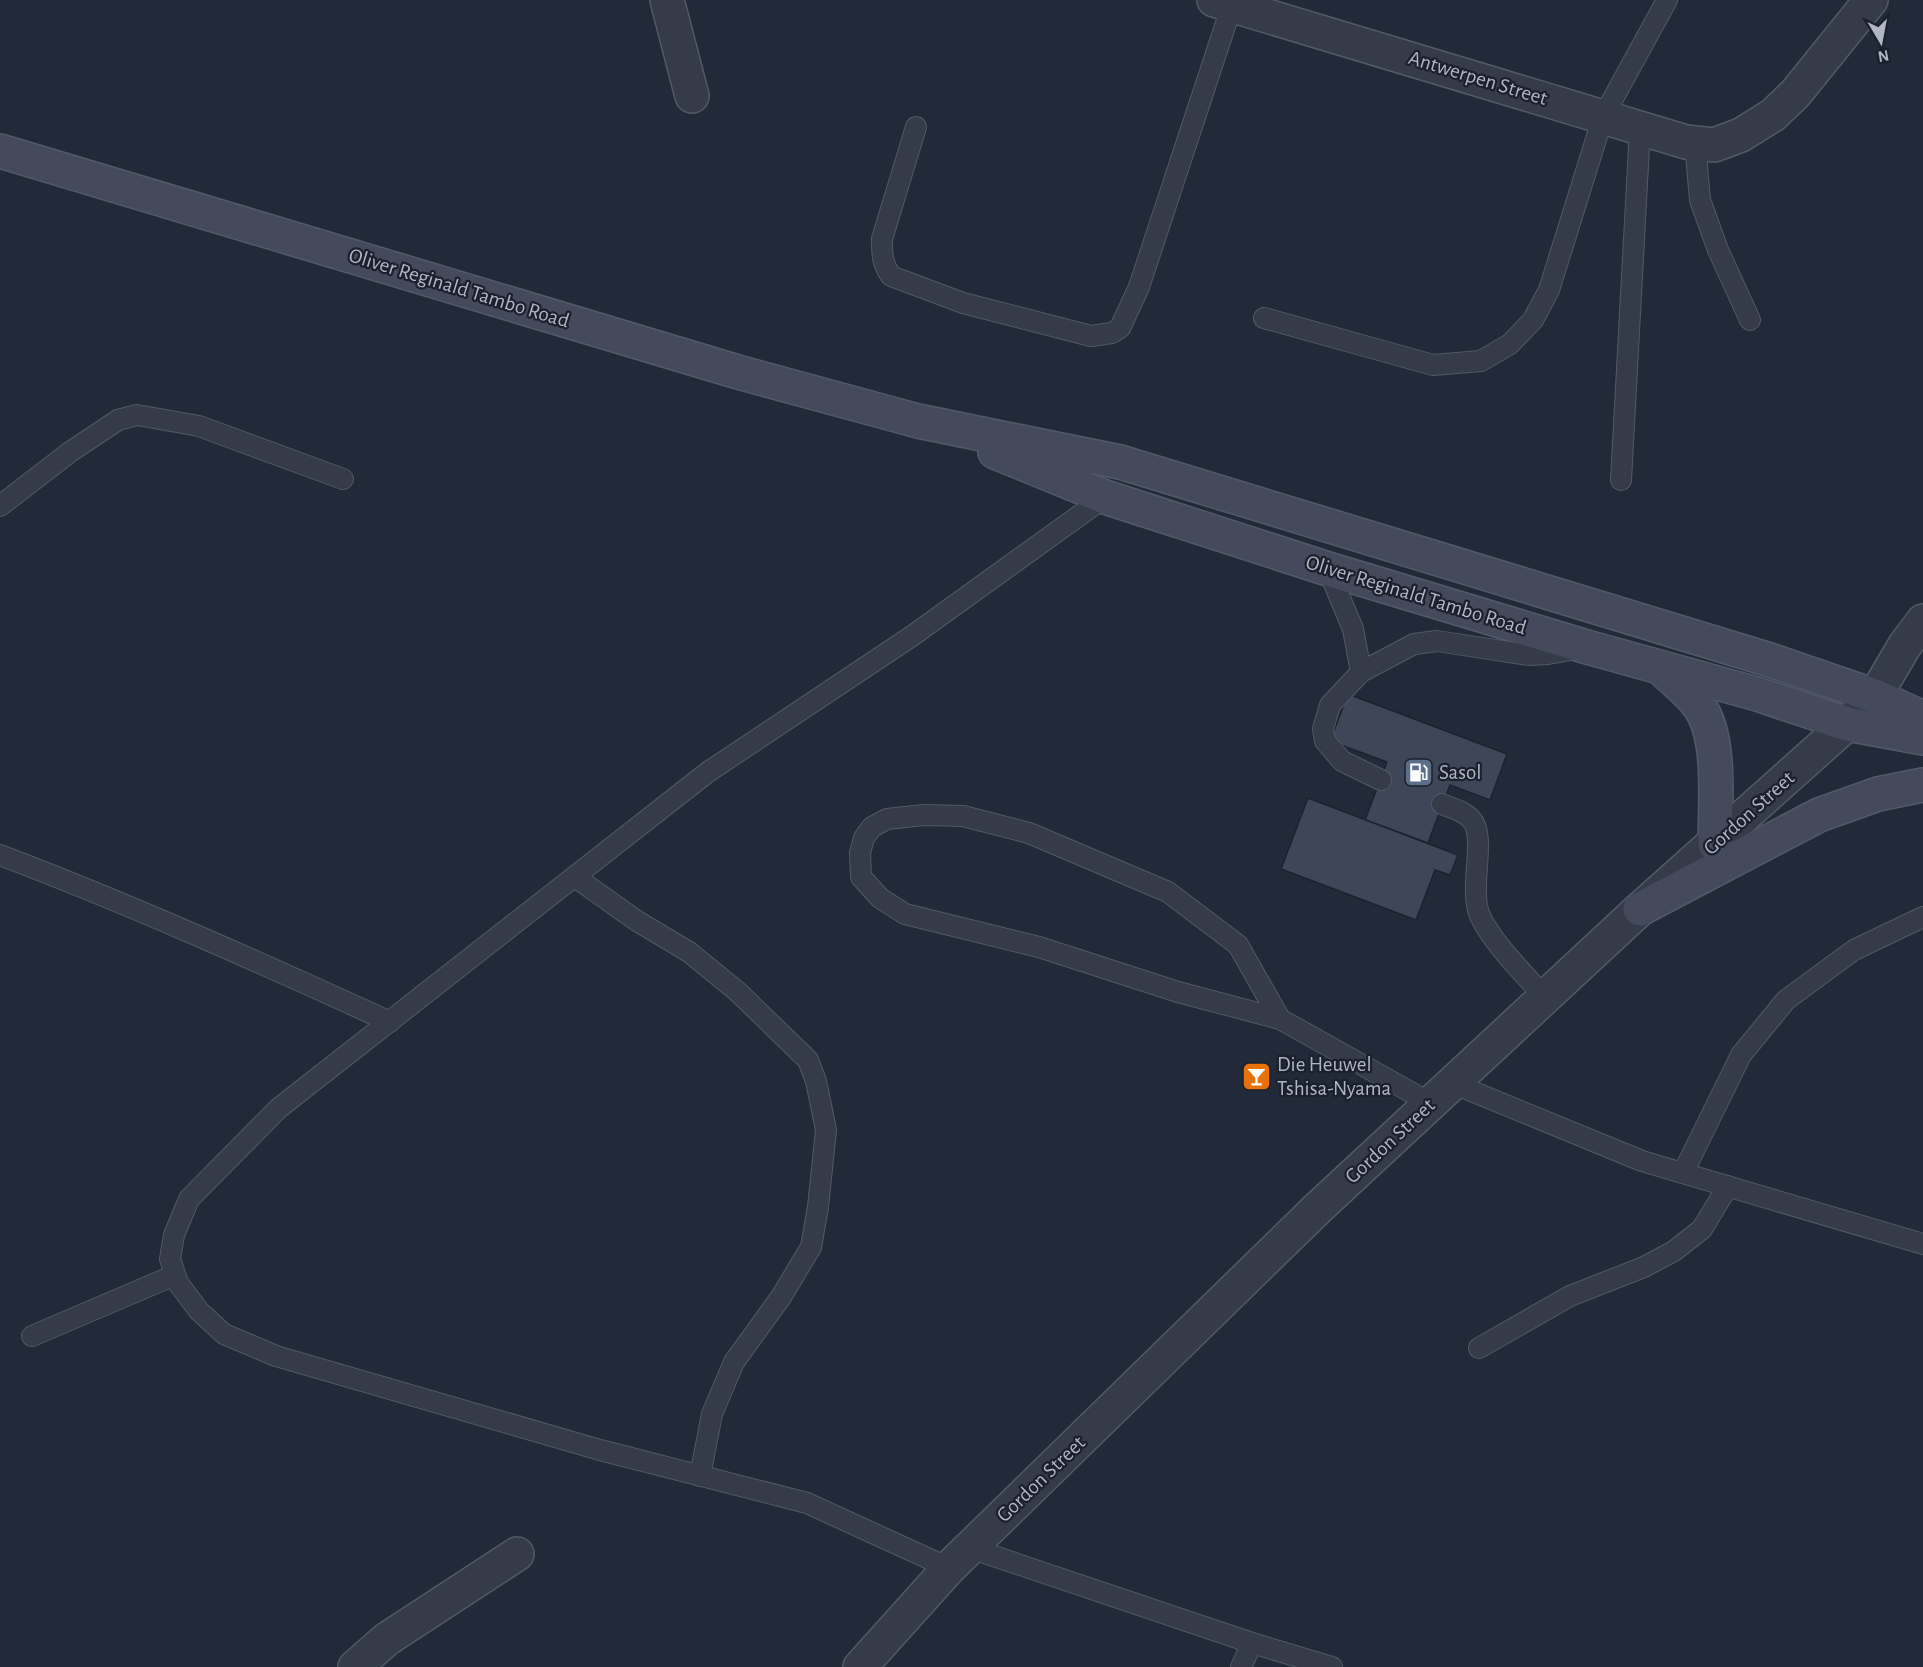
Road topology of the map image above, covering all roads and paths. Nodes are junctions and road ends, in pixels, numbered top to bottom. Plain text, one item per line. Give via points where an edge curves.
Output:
1 (667, 0) edge
2 (1667, 0) edge
3 (1871, 0) edge
4 (1223, 3) edge
5 (692, 96) dead end
6 (1603, 117) junction
7 (916, 127) dead end
8 (1640, 128) junction
9 (1695, 143) junction
10 (0, 151) edge
11 (1264, 318) dead end
12 (1750, 320) dead end
13 (918, 421) junction
14 (343, 479) dead end
15 (1621, 480) dead end
16 (1106, 497) junction
17 (0, 506) edge
18 (1328, 569) junction
19 (1923, 621) edge
20 (1587, 647) junction
21 (1662, 668) junction
22 (1361, 672) junction
23 (1875, 696) junction
24 (1923, 718) edge
25 (1847, 724) junction
26 (1923, 738) edge
27 (1381, 780) dead end
28 (1923, 785) edge
29 (1442, 804) dead end
30 (1715, 844) junction
31 (0, 855) edge
32 (575, 877) junction
33 (1640, 909) junction
34 (1923, 917) edge
35 (1544, 997) junction
36 (1280, 1019) junction
37 (390, 1022) junction
38 (1441, 1093) junction
39 (1683, 1173) junction
40 (1728, 1186) junction
41 (1923, 1244) edge
42 (175, 1275) junction
43 (32, 1336) dead end
44 (1479, 1348) dead end
45 (700, 1476) junction
46 (517, 1554) dead end
47 (960, 1558) junction
48 (1252, 1643) junction
49 (355, 1667) edge
50 (860, 1667) edge
51 (1241, 1667) edge
52 (1332, 1667) edge

1 - 5 street
2 - 6 lane
3 - 9 street, Antwerpen Street via 1795,94 1773,115 1741,135 1714,145
4 - 6 street, Antwerpen Street
4 - 7 lane via 1139,287 1120,328 1112,333 1091,336 995,312 891,276 885,268 882,239
6 - 8 street, Antwerpen Street
6 - 11 lane via 1549,290 1533,320 1510,344 1480,361 1432,364
8 - 9 street, Antwerpen Street
8 - 15 lane
9 - 12 lane via 1700,200
10 - 13 main road, Oliver Reginald Tambo Road via 738,372
13 - 16 main road, Oliver Reginald Tambo Road
13 - 23 main road, Oliver Reginald Tambo Road via 1120,462 1599,607
14 - 17 lane via 199,426 137,415 118,420
16 - 18 main road, Oliver Reginald Tambo Road
16 - 32 lane via 912,636 708,772
18 - 20 main road, Oliver Reginald Tambo Road
18 - 22 lane via 1353,629
19 - 23 street, Gordon Street
20 - 21 main road, Oliver Reginald Tambo Road
20 - 22 lane via 1529,655 1437,641 1414,644
21 - 25 main road, Oliver Reginald Tambo Road
21 - 30 main road via 1699,705 1713,737
22 - 27 lane via 1330,705 1323,729 1325,741 1342,761
23 - 24 main road, Oliver Reginald Tambo Road
23 - 25 street, Gordon Street
25 - 26 main road, Oliver Reginald Tambo Road
25 - 30 street, Gordon Street
28 - 33 main road via 1878,794 1819,815
29 - 35 lane via 1465,814 1477,829 1475,890 1480,916
30 - 33 street, Gordon Street
31 - 37 lane via 228,948
32 - 37 lane
32 - 45 lane via 689,952 738,992 807,1060 816,1081 825,1130 810,1247 781,1297 734,1362 712,1414
33 - 35 street, Gordon Street
34 - 39 lane via 1854,950 1786,1000 1741,1054
35 - 38 street, Gordon Street
36 - 36 lane via 1039,948 905,914 880,898 861,878 864,838 872,827 887,819 963,816 1029,833 1168,892 1238,945
36 - 38 lane
37 - 42 lane via 279,1108 189,1199 174,1234 170,1259
38 - 39 lane
38 - 47 street, Gordon Street
39 - 40 lane
40 - 41 lane
40 - 44 lane via 1702,1229 1674,1251 1644,1268 1570,1296
42 - 43 lane
42 - 45 lane via 199,1311 224,1334 276,1356
45 - 47 lane via 807,1503
46 - 49 street via 387,1639
47 - 48 lane
47 - 50 street, Gordon Street
48 - 51 lane
48 - 52 lane

